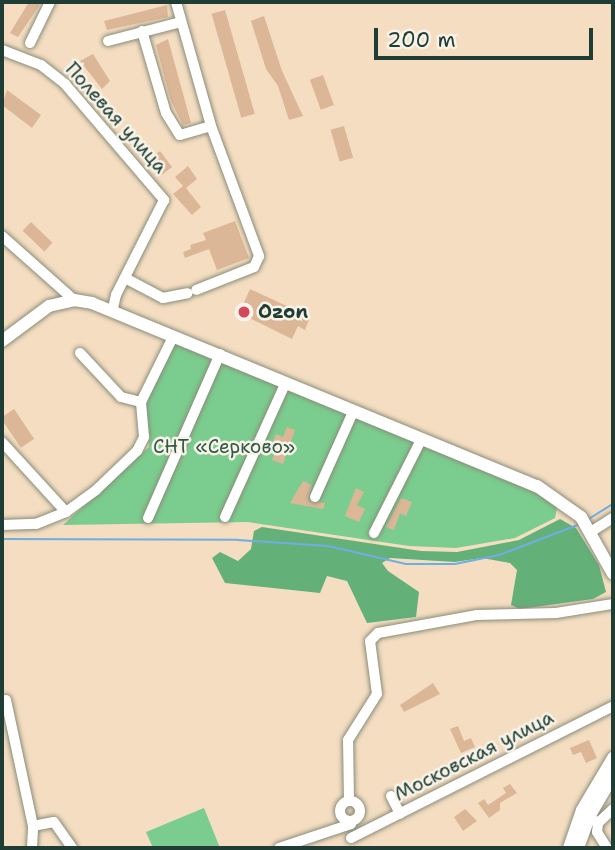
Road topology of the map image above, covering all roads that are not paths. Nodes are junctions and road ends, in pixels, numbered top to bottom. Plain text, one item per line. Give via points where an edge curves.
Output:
1 (50, 2) edge
2 (176, 2) edge
3 (181, 22) junction
4 (142, 31) junction
5 (108, 41) dead end
6 (30, 43) dead end
7 (2, 50) edge
8 (211, 126) junction
9 (2, 236) edge
10 (125, 278) junction
11 (74, 300) junction
12 (112, 312) junction
13 (173, 337) junction
14 (2, 341) edge
15 (80, 353) dead end
16 (220, 354) junction
17 (285, 384) junction
18 (141, 402) junction
19 (353, 412) junction
20 (421, 440) junction
21 (2, 442) edge
22 (315, 497) dead end
23 (66, 512) junction
24 (225, 517) dead end
25 (148, 518) dead end
26 (613, 518) edge
27 (587, 524) junction
28 (2, 525) edge
29 (374, 533) dead end
30 (613, 574) edge
31 (613, 604) edge
32 (6, 700) dead end
33 (613, 706) edge
34 (613, 758) edge
35 (613, 776) edge
36 (391, 796) dead end
37 (613, 809) edge
38 (400, 814) junction
39 (594, 820) junction
40 (351, 823) junction
41 (33, 826) junction
42 (351, 843) edge
43 (32, 848) edge
44 (72, 848) edge
45 (279, 848) edge
46 (569, 848) edge
47 (579, 848) edge
48 (607, 848) edge

1 - 6 street
2 - 3 street
3 - 4 street
3 - 8 street
4 - 5 street
4 - 8 street via 166,113 180,135
7 - 10 street, Полевая улица via 41,65 65,84 162,195 163,204
8 - 10 street via 259,256 254,267 192,292 163,298
9 - 11 street
10 - 12 street, Полевая улица
11 - 12 main road
11 - 14 main road via 49,306
12 - 13 main road
13 - 16 main road
13 - 18 street
15 - 18 street via 121,397
16 - 17 main road
16 - 25 street
17 - 19 main road
17 - 24 street
18 - 23 street via 144,437 137,451
19 - 20 main road
19 - 22 street
20 - 27 main road via 537,486
20 - 29 street
21 - 23 street
23 - 28 street via 36,524
26 - 27 street
27 - 30 main road
31 - 40 street via 556,613 477,615 378,634 370,640 377,694 348,740 349,801 340,812
32 - 41 street
33 - 38 street, Московская улица
34 - 46 main road via 582,810
35 - 39 main road
36 - 38 street
37 - 39 street
38 - 42 street, Московская улица
39 - 47 main road
39 - 48 street
40 - 42 street
40 - 45 street
41 - 43 street
41 - 44 street via 54,822

